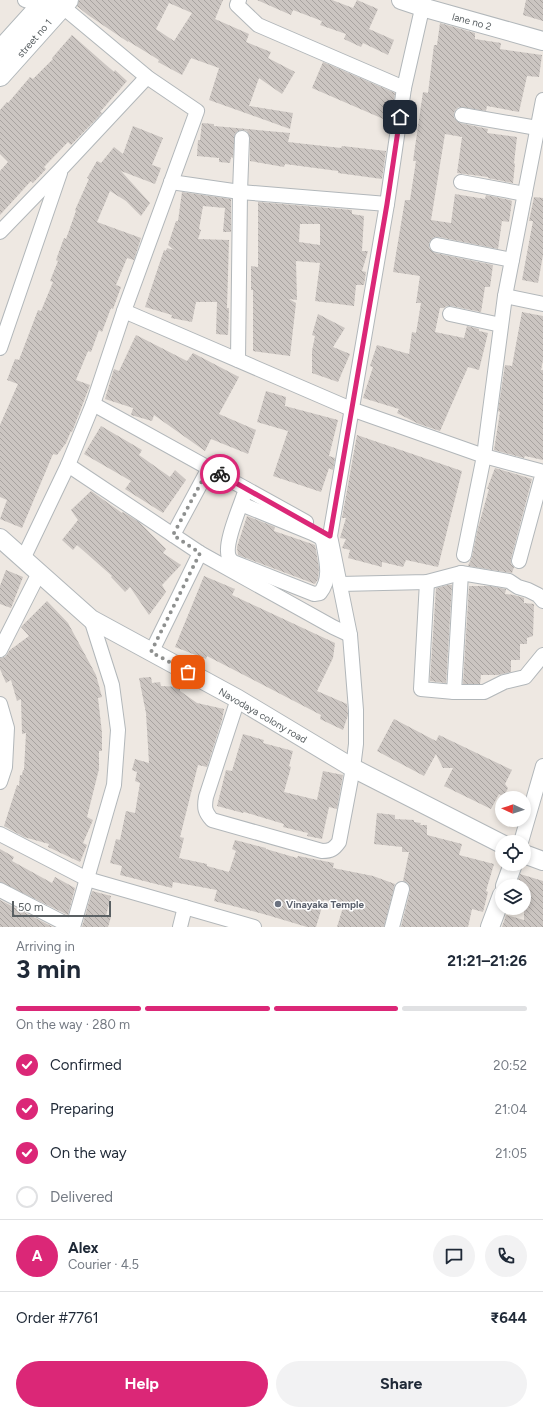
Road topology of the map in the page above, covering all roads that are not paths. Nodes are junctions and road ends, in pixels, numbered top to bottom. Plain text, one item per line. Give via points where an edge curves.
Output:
1 (239, 0) edge
2 (401, 0) edge
3 (423, 4) edge
4 (50, 5) edge
5 (543, 41) edge
6 (0, 51) edge
7 (0, 76) edge
8 (146, 77) junction
9 (404, 88) junction
10 (543, 100) edge
11 (462, 115) dead end
12 (537, 128) junction
13 (242, 138) dead end
14 (62, 168) junction
15 (171, 182) junction
16 (461, 182) dead end
17 (240, 192) junction
18 (525, 194) junction
19 (387, 204) junction
20 (0, 232) edge
21 (437, 245) dead end
22 (512, 260) junction
23 (505, 296) junction
24 (543, 304) edge
25 (124, 310) junction
26 (450, 314) dead end
27 (502, 325) junction
28 (0, 348) edge
29 (238, 360) junction
30 (93, 404) junction
31 (351, 408) junction
32 (484, 456) junction
33 (68, 465) junction
34 (209, 468) junction
35 (246, 489) junction
36 (241, 504) junction
37 (173, 535) junction
38 (330, 536) junction
39 (0, 538) edge
40 (200, 553) junction
41 (464, 555) dead end
42 (23, 559) junction
43 (519, 561) dead end
44 (39, 573) junction
45 (461, 573) junction
46 (427, 582) junction
47 (340, 584) junction
48 (543, 601) edge
49 (91, 619) junction
50 (350, 635) junction
51 (0, 650) edge
52 (151, 652) junction
53 (543, 655) edge
54 (454, 692) junction
55 (238, 699) junction
56 (0, 704) edge
57 (543, 766) edge
58 (354, 768) junction
59 (0, 782) edge
60 (0, 834) edge
61 (523, 835) edge
62 (495, 840) edge
63 (531, 857) edge
64 (543, 861) edge
65 (87, 879) junction
66 (402, 889) dead end
67 (0, 890) edge
68 (185, 907) junction
69 (495, 914) edge
70 (72, 927) edge
71 (180, 927) edge
72 (254, 927) edge
73 (392, 927) edge
74 (490, 927) edge

1 - 9 street via 237,5 258,25
2 - 3 street, lane no 2
3 - 5 street, lane no 2
3 - 9 street
4 - 6 main road, street no 1
4 - 7 main road, street no 1
4 - 8 street
8 - 14 street
8 - 15 street via 197,111
9 - 19 street
10 - 12 street
11 - 12 street
12 - 18 street
13 - 17 street
14 - 20 street
14 - 28 street
15 - 17 street
15 - 25 street
16 - 18 street
17 - 19 street
17 - 29 street
18 - 22 street
19 - 31 street
21 - 22 street
22 - 23 street
23 - 24 street
23 - 27 street
25 - 29 street
25 - 30 street
26 - 27 street
27 - 32 street
29 - 31 street
30 - 33 street
30 - 34 street
31 - 32 street
31 - 38 street
32 - 41 street
32 - 43 street via 535,469 542,476
33 - 37 street
33 - 42 street
34 - 35 street
34 - 37 street
35 - 36 street
35 - 38 street
36 - 36 street via 227,549 229,558 233,562 314,594 320,593 328,576 323,541 312,533
37 - 40 street
38 - 47 street
39 - 42 street, Navodaya colony road
40 - 50 street
40 - 52 street
42 - 44 street, Navodaya colony road
44 - 49 street, Navodaya colony road
44 - 51 street
45 - 46 street
45 - 48 street via 509,581 538,595
45 - 54 street
46 - 47 street
46 - 54 street via 421,688
47 - 50 street
49 - 52 street, Navodaya colony road
49 - 65 street via 112,685 118,730 114,785
50 - 58 street via 356,710
52 - 55 street, Navodaya colony road
53 - 54 street via 525,677 504,682 484,692
55 - 58 street, Navodaya colony road
55 - 58 street via 204,806 205,813 212,820 322,851 334,849 339,842
56 - 59 street via 7,728 5,767
57 - 61 street
58 - 62 street, Navodaya colony road
60 - 65 street
63 - 64 street
65 - 68 street
65 - 70 street
66 - 73 street
67 - 70 street
68 - 71 street
68 - 72 street
69 - 74 street

